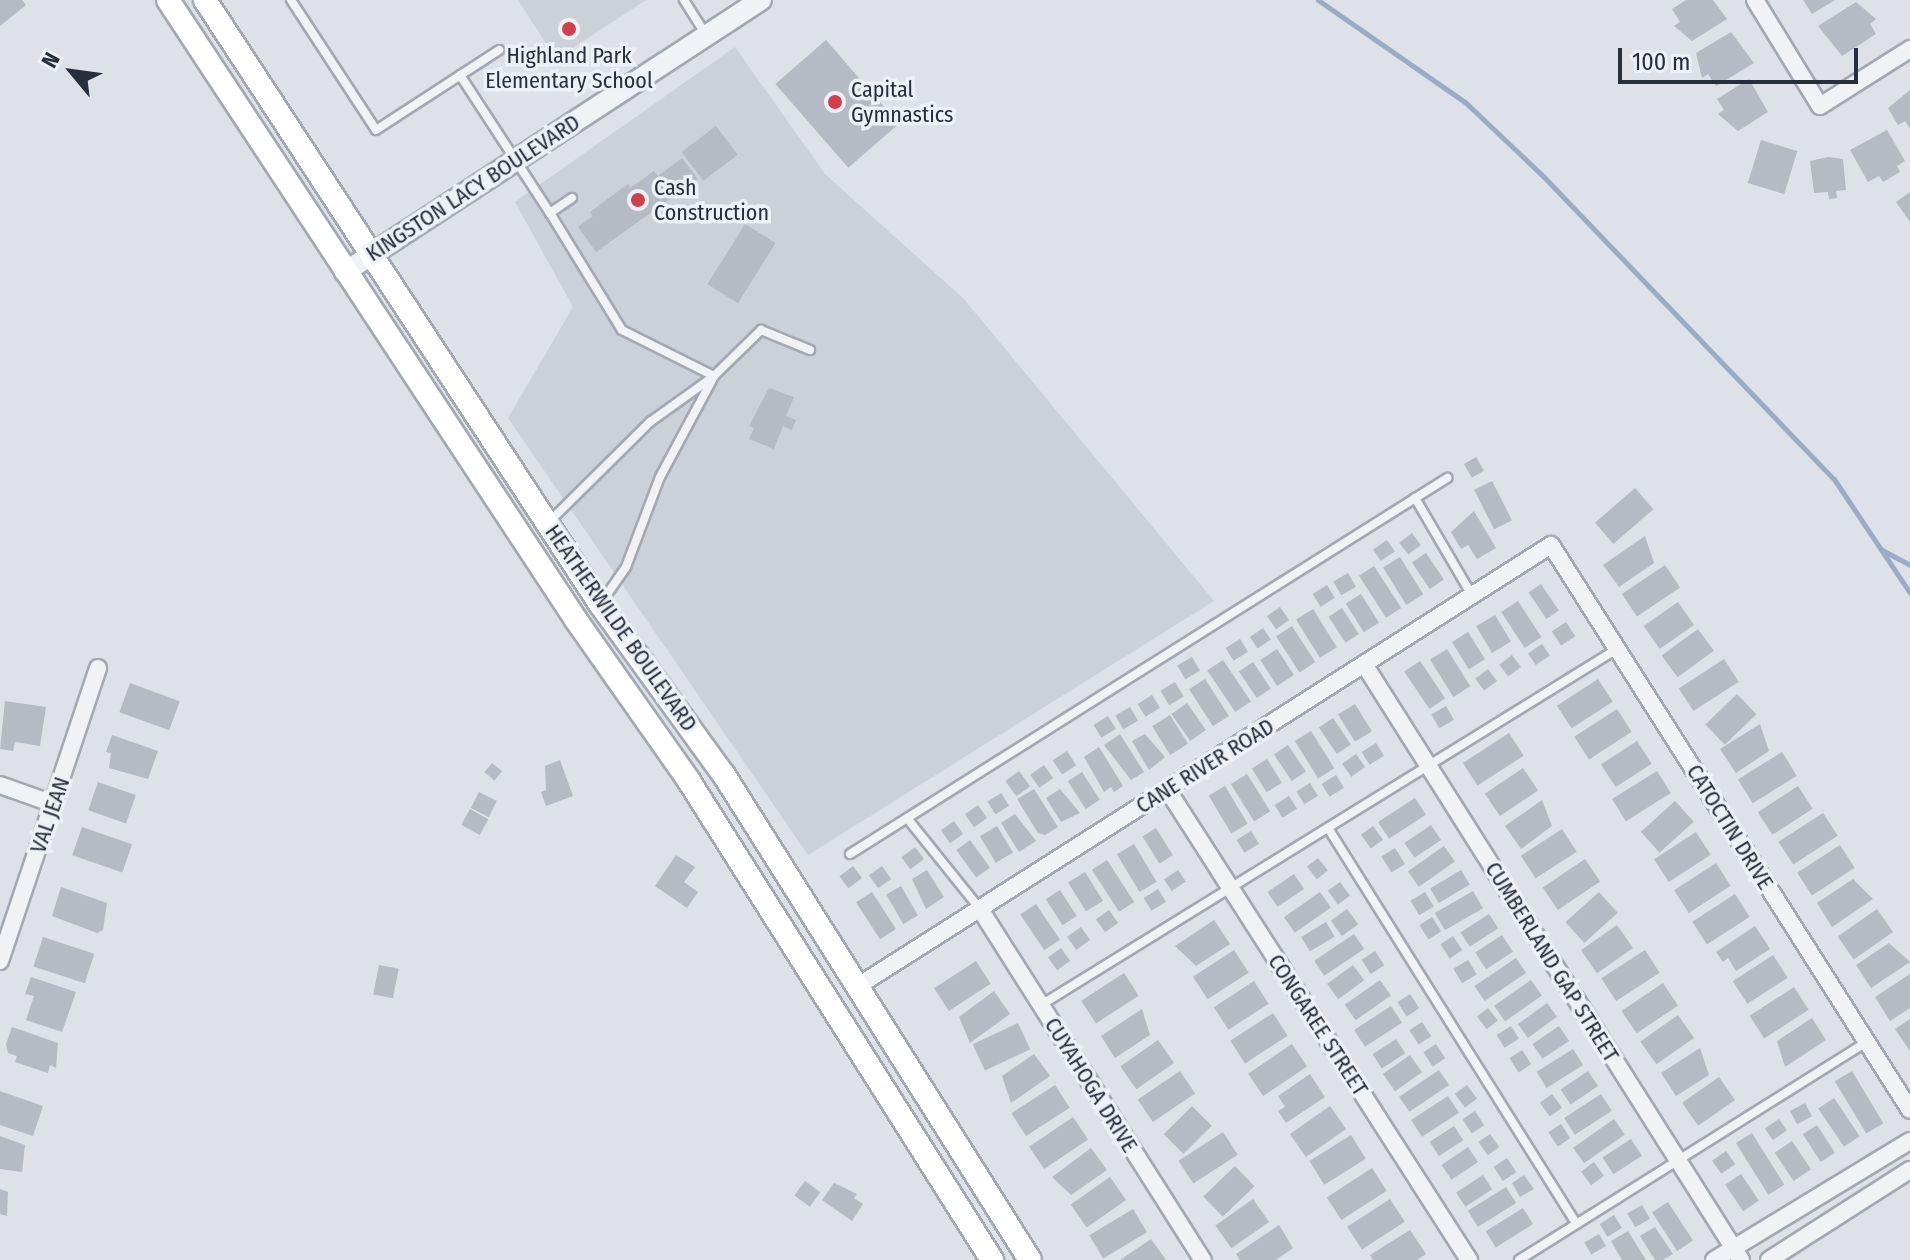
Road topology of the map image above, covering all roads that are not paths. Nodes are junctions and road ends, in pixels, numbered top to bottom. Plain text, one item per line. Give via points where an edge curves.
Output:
1 (168, 0) edge
2 (205, 0) edge
3 (291, 0) edge
4 (684, 0) edge
5 (761, 0) edge
6 (1755, 0) edge
7 (706, 36) junction
8 (1910, 49) edge
9 (499, 50) dead end
10 (460, 75) junction
11 (518, 159) junction
12 (572, 198) dead end
13 (550, 213) junction
14 (370, 255) junction
15 (345, 272) junction
16 (810, 350) dead end
17 (714, 376) junction
18 (1447, 478) dead end
19 (1415, 498) junction
20 (547, 524) junction
21 (1551, 545) joint
22 (1472, 595) junction
23 (600, 604) junction
24 (576, 620) junction
25 (1617, 649) junction
26 (1364, 664) junction
27 (98, 668) dead end
28 (1429, 765) junction
29 (0, 785) edge
30 (1167, 789) junction
31 (54, 804) junction
32 (907, 818) junction
33 (1328, 828) junction
34 (850, 854) dead end
35 (1230, 888) junction
36 (980, 909) junction
37 (0, 961) edge
38 (858, 986) junction
39 (1041, 1005) junction
40 (1867, 1042) junction
41 (1910, 1110) edge
42 (1910, 1141) edge
43 (1677, 1161) junction
44 (1910, 1170) edge
45 (1576, 1224) junction
46 (1737, 1254) edge
47 (992, 1260) edge
48 (1030, 1260) edge
49 (1203, 1260) edge
50 (1469, 1260) edge
51 (1519, 1260) edge
52 (1714, 1260) edge
53 (1769, 1260) edge

1 - 15 main road, HEATHERWILDE BOULEVARD
2 - 14 main road, HEATHERWILDE BOULEVARD
3 - 10 lane via 376,130
4 - 7 lane
5 - 7 street, KINGSTON LACY BOULEVARD
6 - 8 street via 1820,106
7 - 11 street, KINGSTON LACY BOULEVARD
9 - 10 lane
10 - 11 lane
11 - 13 lane
11 - 14 street, KINGSTON LACY BOULEVARD
12 - 13 lane
13 - 17 lane via 622,330
14 - 15 street, KINGSTON LACY BOULEVARD
14 - 20 main road, HEATHERWILDE BOULEVARD
15 - 24 main road, HEATHERWILDE BOULEVARD
16 - 17 lane via 761,330
17 - 20 lane via 650,422
17 - 23 lane via 660,477 626,567
18 - 19 lane
19 - 22 lane
19 - 32 lane
20 - 23 main road, HEATHERWILDE BOULEVARD
21 - 22 street, CANE RIVER ROAD
21 - 25 street, CATOCTIN DRIVE
22 - 26 street, CANE RIVER ROAD
23 - 24 main road
23 - 38 main road, HEATHERWILDE BOULEVARD via 724,775
24 - 47 main road, HEATHERWILDE BOULEVARD via 689,781
25 - 28 lane
25 - 40 street, CATOCTIN DRIVE
26 - 28 street, CUMBERLAND GAP STREET
26 - 30 street, CANE RIVER ROAD
27 - 31 street, VAL JEAN
28 - 33 lane
28 - 43 street, CUMBERLAND GAP STREET
29 - 31 street
30 - 35 street, CONGAREE STREET
30 - 36 street, CANE RIVER ROAD
31 - 37 street, VAL JEAN
32 - 34 lane
32 - 36 lane
33 - 35 lane
33 - 45 lane
35 - 39 lane
35 - 50 street, CONGAREE STREET
36 - 38 street, CANE RIVER ROAD
36 - 39 street, CUYAHOGA DRIVE
38 - 48 main road, HEATHERWILDE BOULEVARD
39 - 49 street, CUYAHOGA DRIVE
40 - 41 street, CATOCTIN DRIVE
40 - 43 lane
42 - 46 street
43 - 45 lane
43 - 46 street, CUMBERLAND GAP STREET
44 - 53 street
45 - 51 lane
46 - 52 street

